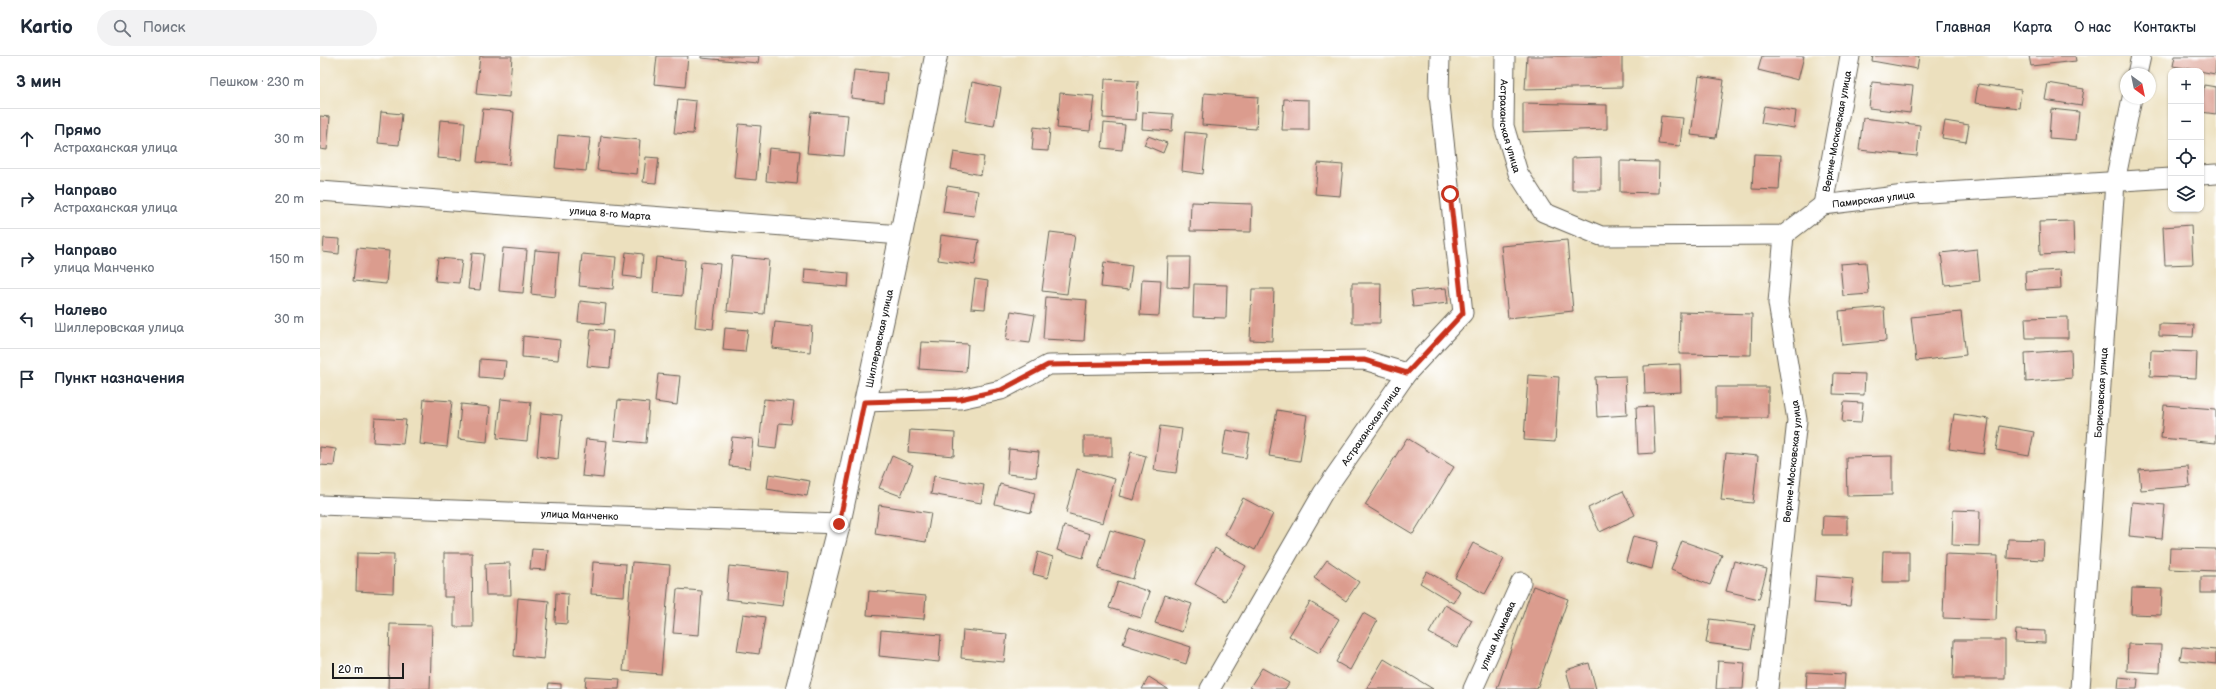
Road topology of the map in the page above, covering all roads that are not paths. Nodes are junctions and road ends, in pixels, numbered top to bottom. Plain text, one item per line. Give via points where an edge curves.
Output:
1 (936, 56) edge
2 (1440, 56) edge
3 (1504, 56) edge
4 (1850, 56) edge
5 (2141, 56) edge
6 (2138, 68) edge
7 (2131, 104) edge
8 (2216, 174) edge
9 (2204, 176) edge
10 (2168, 178) edge
11 (2115, 182) junction
12 (320, 191) edge
13 (1823, 206) junction
14 (1784, 235) junction
15 (901, 236) junction
16 (1407, 373) junction
17 (864, 402) junction
18 (320, 505) edge
19 (839, 524) junction
20 (1521, 582) dead end
21 (797, 689) edge
22 (1210, 689) edge
23 (1473, 689) edge
24 (1768, 689) edge
25 (2080, 689) edge

1 - 15 street, Шиллеровская улица
2 - 16 street, Астраханская улица via 1438,96 1463,313
3 - 14 street, Астраханская улица via 1504,126 1518,174 1543,212 1601,236
4 - 13 street, Верхне-Московская улица
5 - 6 street
7 - 11 street, Борисовская улица
8 - 9 street
10 - 11 street, Памирская улица
11 - 13 street, Памирская улица via 1913,194
11 - 25 street, Борисовская улица
12 - 15 street, улица 8-го Марта
13 - 14 street, Памирская улица
14 - 24 street, Верхне-Московская улица via 1778,303 1797,420
15 - 17 street, Шиллеровская улица
16 - 17 street via 1364,360 1048,365 1001,390 960,399
16 - 22 street, Астраханская улица via 1324,493
17 - 19 street, Шиллеровская улица
18 - 19 street, улица Манченко
19 - 21 street, Шиллеровская улица
20 - 23 street, улица Мамаева

